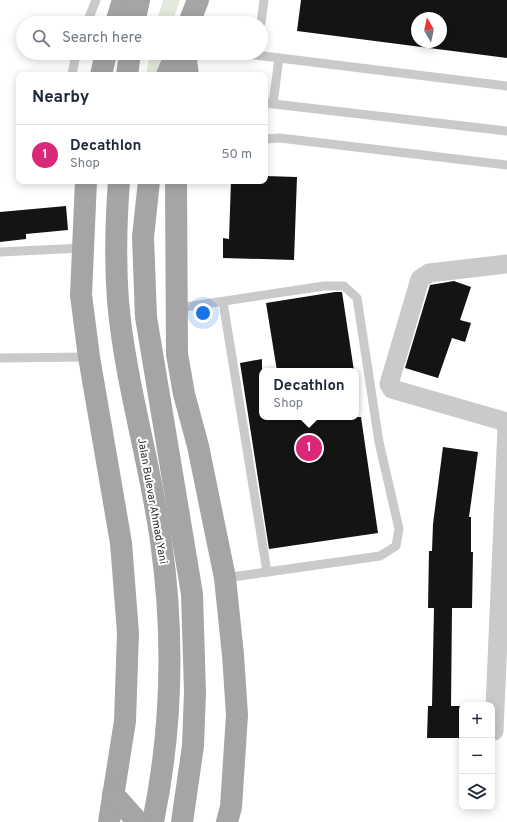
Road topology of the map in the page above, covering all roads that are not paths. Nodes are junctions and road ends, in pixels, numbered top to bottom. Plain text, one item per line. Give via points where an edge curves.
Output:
1 (96, 0) edge
2 (123, 0) edge
3 (139, 0) edge
4 (198, 0) edge
5 (264, 0) edge
6 (90, 16) edge
7 (118, 16) edge
8 (136, 16) edge
9 (192, 16) edge
10 (262, 16) edge
11 (268, 57) edge
12 (278, 58) junction
13 (75, 60) edge
14 (104, 60) edge
15 (129, 60) edge
16 (173, 60) edge
17 (186, 60) edge
18 (73, 72) edge
19 (102, 72) edge
20 (127, 72) edge
21 (168, 72) edge
22 (188, 72) edge
23 (507, 86) edge
24 (269, 104) edge
25 (507, 131) edge
26 (268, 139) edge
27 (507, 165) edge
28 (86, 184) edge
29 (119, 184) edge
30 (149, 184) edge
31 (176, 184) edge
32 (82, 248) junction
33 (0, 252) edge
34 (507, 264) edge
35 (223, 302) junction
36 (178, 308) junction
37 (89, 357) junction
38 (0, 358) edge
39 (266, 572) junction
40 (225, 578) junction
41 (502, 656) edge
42 (495, 722) edge
43 (114, 794) junction
44 (227, 818) edge
45 (109, 822) edge
46 (138, 822) edge
47 (153, 822) edge
48 (182, 822) edge

1 - 6 lane
2 - 7 main road
3 - 8 main road
4 - 9 main road
5 - 10 lane
11 - 12 lane
12 - 23 lane
12 - 24 lane
13 - 18 lane
14 - 19 main road
15 - 20 main road
16 - 21 main road
17 - 22 main road
24 - 25 lane
26 - 27 lane via 280,138
28 - 32 main road
29 - 47 main road, Jalan Bulevar Ahmad Yani via 115,238 118,302 161,540 169,612 167,716 158,800
30 - 48 main road via 143,237 146,317 192,594 195,692 193,746
31 - 36 main road via 175,269
32 - 33 lane
32 - 37 main road via 81,295
34 - 41 street via 429,273 420,278 388,384 392,389 503,421 507,428
35 - 36 lane
35 - 39 lane
35 - 39 lane via 324,286 344,286 357,298 379,442 398,529 396,546 380,556
36 - 40 main road via 177,354
37 - 38 lane
37 - 43 main road via 121,543 126,590 128,633 125,721
39 - 40 lane
40 - 44 main road via 237,715
41 - 42 street
43 - 45 main road
43 - 46 main road

